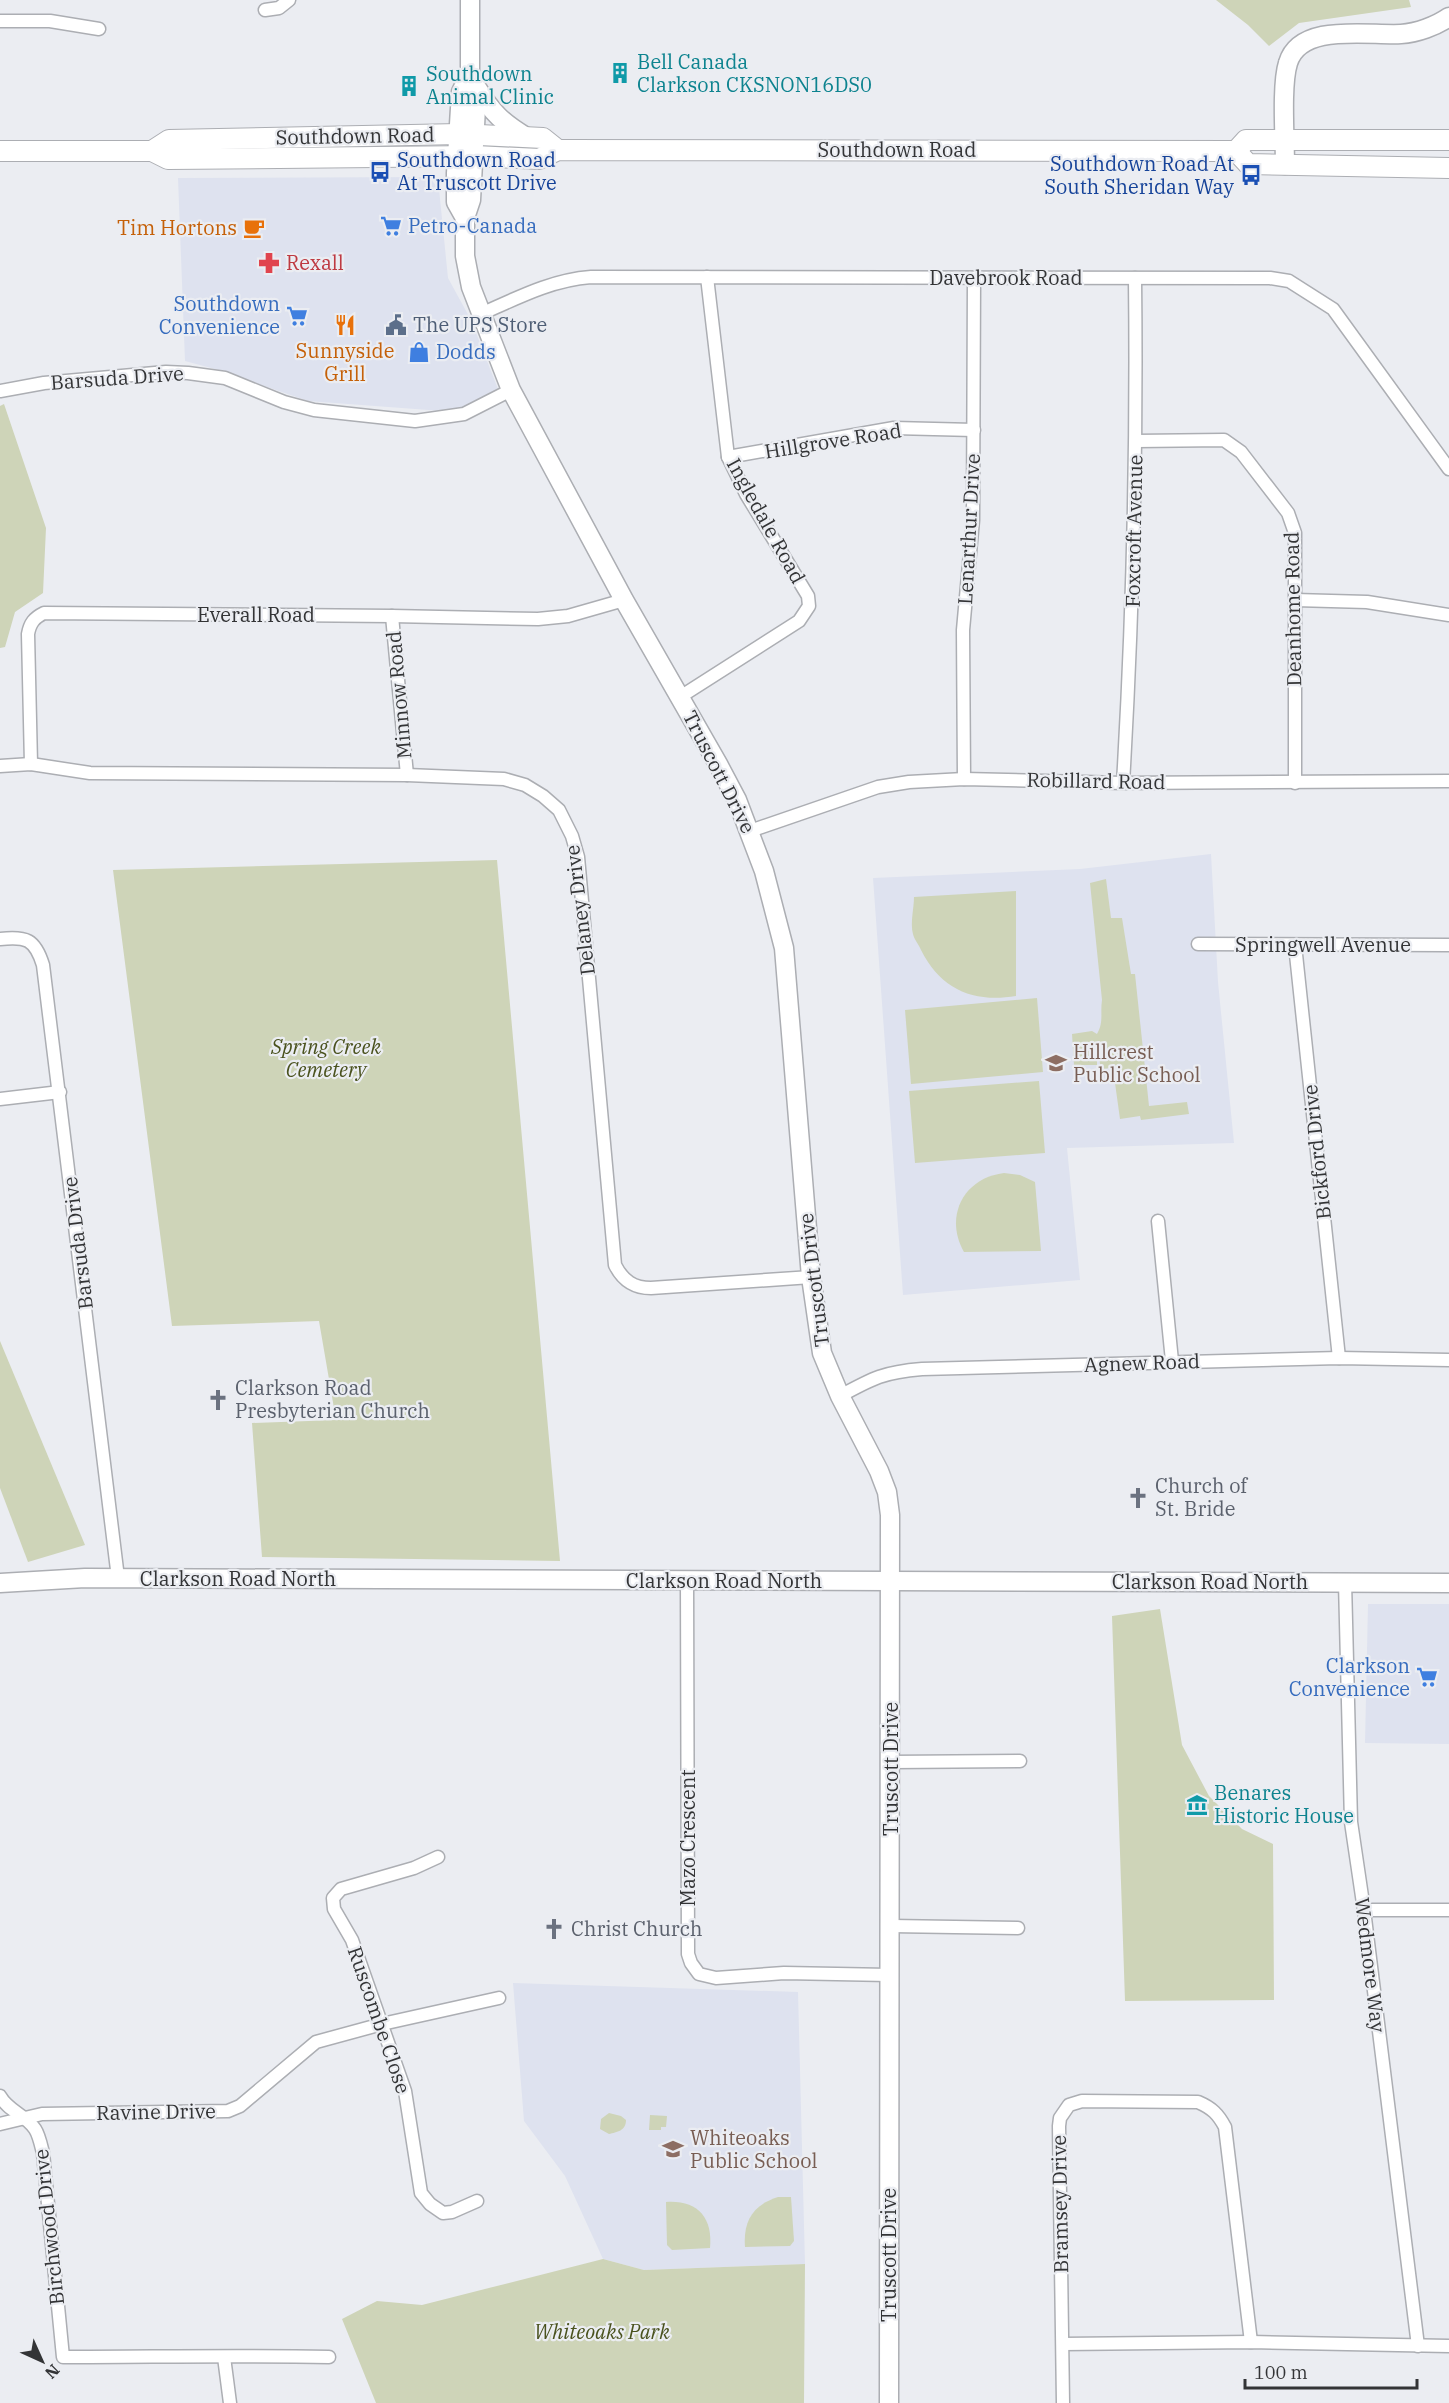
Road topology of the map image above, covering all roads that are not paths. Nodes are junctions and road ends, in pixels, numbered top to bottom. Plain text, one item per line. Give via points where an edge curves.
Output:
1 (289, 0) edge
2 (470, 0) edge
3 (265, 10) dead end
4 (1449, 17) edge
5 (0, 21) edge
6 (99, 29) dead end
7 (473, 81) junction
8 (467, 135) junction
9 (528, 138) junction
10 (1285, 139) junction
11 (1449, 140) edge
12 (558, 150) junction
13 (0, 151) edge
14 (152, 151) junction
15 (1236, 151) junction
16 (466, 156) junction
17 (1285, 165) junction
18 (1449, 168) edge
19 (707, 278) junction
20 (974, 278) junction
21 (1135, 278) junction
22 (481, 314) junction
23 (511, 390) junction
24 (0, 391) edge
25 (974, 430) junction
26 (1136, 441) junction
27 (728, 457) junction
28 (1449, 469) edge
29 (624, 600) junction
30 (1295, 600) junction
31 (1449, 615) edge
32 (392, 616) junction
33 (680, 697) junction
34 (31, 764) junction
35 (0, 766) edge
36 (407, 775) junction
37 (964, 779) junction
38 (1449, 781) edge
39 (1124, 783) junction
40 (1295, 783) junction
41 (750, 831) junction
42 (0, 939) edge
43 (1198, 944) dead end
44 (1295, 945) junction
45 (1449, 945) edge
46 (60, 1092) junction
47 (0, 1099) edge
48 (1158, 1221) dead end
49 (811, 1277) junction
50 (1339, 1358) junction
51 (1449, 1360) edge
52 (1172, 1361) junction
53 (840, 1396) junction
54 (118, 1578) junction
55 (687, 1580) junction
56 (1345, 1582) junction
57 (0, 1583) edge
58 (891, 1583) junction
59 (1449, 1583) edge
60 (1020, 1761) dead end
61 (891, 1762) junction
62 (438, 1857) dead end
63 (1364, 1910) junction
64 (1449, 1910) edge
65 (891, 1926) junction
66 (1018, 1928) dead end
67 (889, 1975) junction
68 (499, 1998) dead end
69 (382, 2024) junction
70 (0, 2096) edge
71 (25, 2117) junction
72 (0, 2124) edge
73 (477, 2201) dead end
74 (1251, 2342) junction
75 (1063, 2344) junction
76 (1418, 2346) junction
77 (1449, 2346) edge
78 (224, 2357) junction
79 (329, 2357) dead end
80 (230, 2403) edge
81 (889, 2403) edge
82 (1063, 2403) edge

1 - 3 street via 279,8
2 - 7 street, Truscott Drive
4 - 10 street via 1404,34 1319,36 1306,40 1287,64
5 - 6 street via 50,21
7 - 8 street, Truscott Drive
7 - 9 street via 491,111
8 - 9 main road, Southdown Road
8 - 14 main road, Southdown Road via 169,140
8 - 16 street, Truscott Drive
9 - 12 main road, Southdown Road via 543,138
10 - 11 main road, Southdown Road
10 - 15 main road, Southdown Road via 1246,140
10 - 17 street
12 - 15 main road, Southdown Road
12 - 16 main road, Southdown Road via 539,159
13 - 14 main road, Southdown Road
14 - 16 main road, Southdown Road via 168,159
15 - 17 main road, Southdown Road via 1248,164
16 - 22 street, Truscott Drive via 471,200 465,218 465,256
17 - 18 main road, Southdown Road
19 - 20 street, Davebrook Road
19 - 22 street, Davebrook Road via 569,279
19 - 27 street, Ingledale Road
20 - 21 street, Davebrook Road
20 - 25 street, Lenarthur Drive
21 - 26 street, Foxcroft Avenue
21 - 28 street, Davebrook Road via 1270,278 1289,281 1311,293 1333,309
22 - 23 street, Truscott Drive
23 - 24 street, Barsuda Drive via 464,414 415,420 314,410 225,378 188,373 44,383
23 - 29 street, Truscott Drive
25 - 27 street, Hillgrove Road via 894,428
25 - 37 street, Lenarthur Drive via 973,520 963,630
26 - 30 street, Deanhome Road via 1224,440 1234,445 1293,523
26 - 39 street, Foxcroft Avenue
27 - 33 street, Ingledale Road via 808,596 809,606 799,621
29 - 32 street, Everall Road via 568,616 538,619
29 - 33 street, Truscott Drive
30 - 31 street via 1367,602
30 - 40 street, Deanhome Road
32 - 34 street, Everall Road via 36,617 28,634
32 - 36 street, Minnow Road
33 - 41 street, Truscott Drive
34 - 35 street, Delaney Drive
34 - 36 street, Delaney Drive via 90,773
36 - 49 street, Delaney Drive via 504,779 525,785 559,810 572,836 578,857 615,1265 620,1275 636,1288
37 - 39 street, Robillard Road
37 - 41 street, Robillard Road via 878,787
38 - 40 street, Robillard Road
39 - 40 street, Robillard Road
41 - 49 street, Truscott Drive via 784,948
42 - 46 street, Barsuda Drive via 20,937 40,954
43 - 44 street, Springwell Avenue
44 - 45 street, Springwell Avenue
44 - 50 street, Bickford Drive
46 - 47 street
46 - 54 street, Barsuda Drive
48 - 52 street
49 - 53 street, Truscott Drive via 822,1353
50 - 51 street, Agnew Road
50 - 52 street, Agnew Road
52 - 53 street, Agnew Road via 893,1371
53 - 58 street, Truscott Drive via 887,1492
54 - 55 street, Clarkson Road North
54 - 57 street, Clarkson Road North
55 - 58 street, Clarkson Road North
55 - 67 street, Mazo Crescent via 691,1964 699,1974 716,1978 784,1973
56 - 58 street, Clarkson Road North
56 - 59 street, Clarkson Road North
56 - 63 street, Wedmore Way via 1351,1822
58 - 61 street, Truscott Drive
60 - 61 street
61 - 65 street, Truscott Drive
62 - 69 street, Ruscombe Close via 341,1889 333,1898 334,1909 352,1940
63 - 64 street
63 - 76 street, Wedmore Way
65 - 66 street
65 - 67 street, Truscott Drive
67 - 81 street, Truscott Drive
68 - 69 street, Ravine Drive
69 - 71 street, Ravine Drive via 316,2042 240,2106 228,2111
69 - 73 street, Ruscombe Close via 405,2091 421,2193 443,2213
70 - 71 street, Birchwood Drive via 4,2104
71 - 72 street, Ravine Drive
71 - 78 street, Birchwood Drive via 36,2130 42,2153 63,2357
74 - 75 street
74 - 75 street, Bramsey Drive via 1225,2127 1219,2116 1198,2102 1082,2101 1069,2105 1059,2126
74 - 76 street
75 - 82 street, Bramsey Drive
76 - 77 street
78 - 79 street, Birchwood Drive
78 - 80 street

